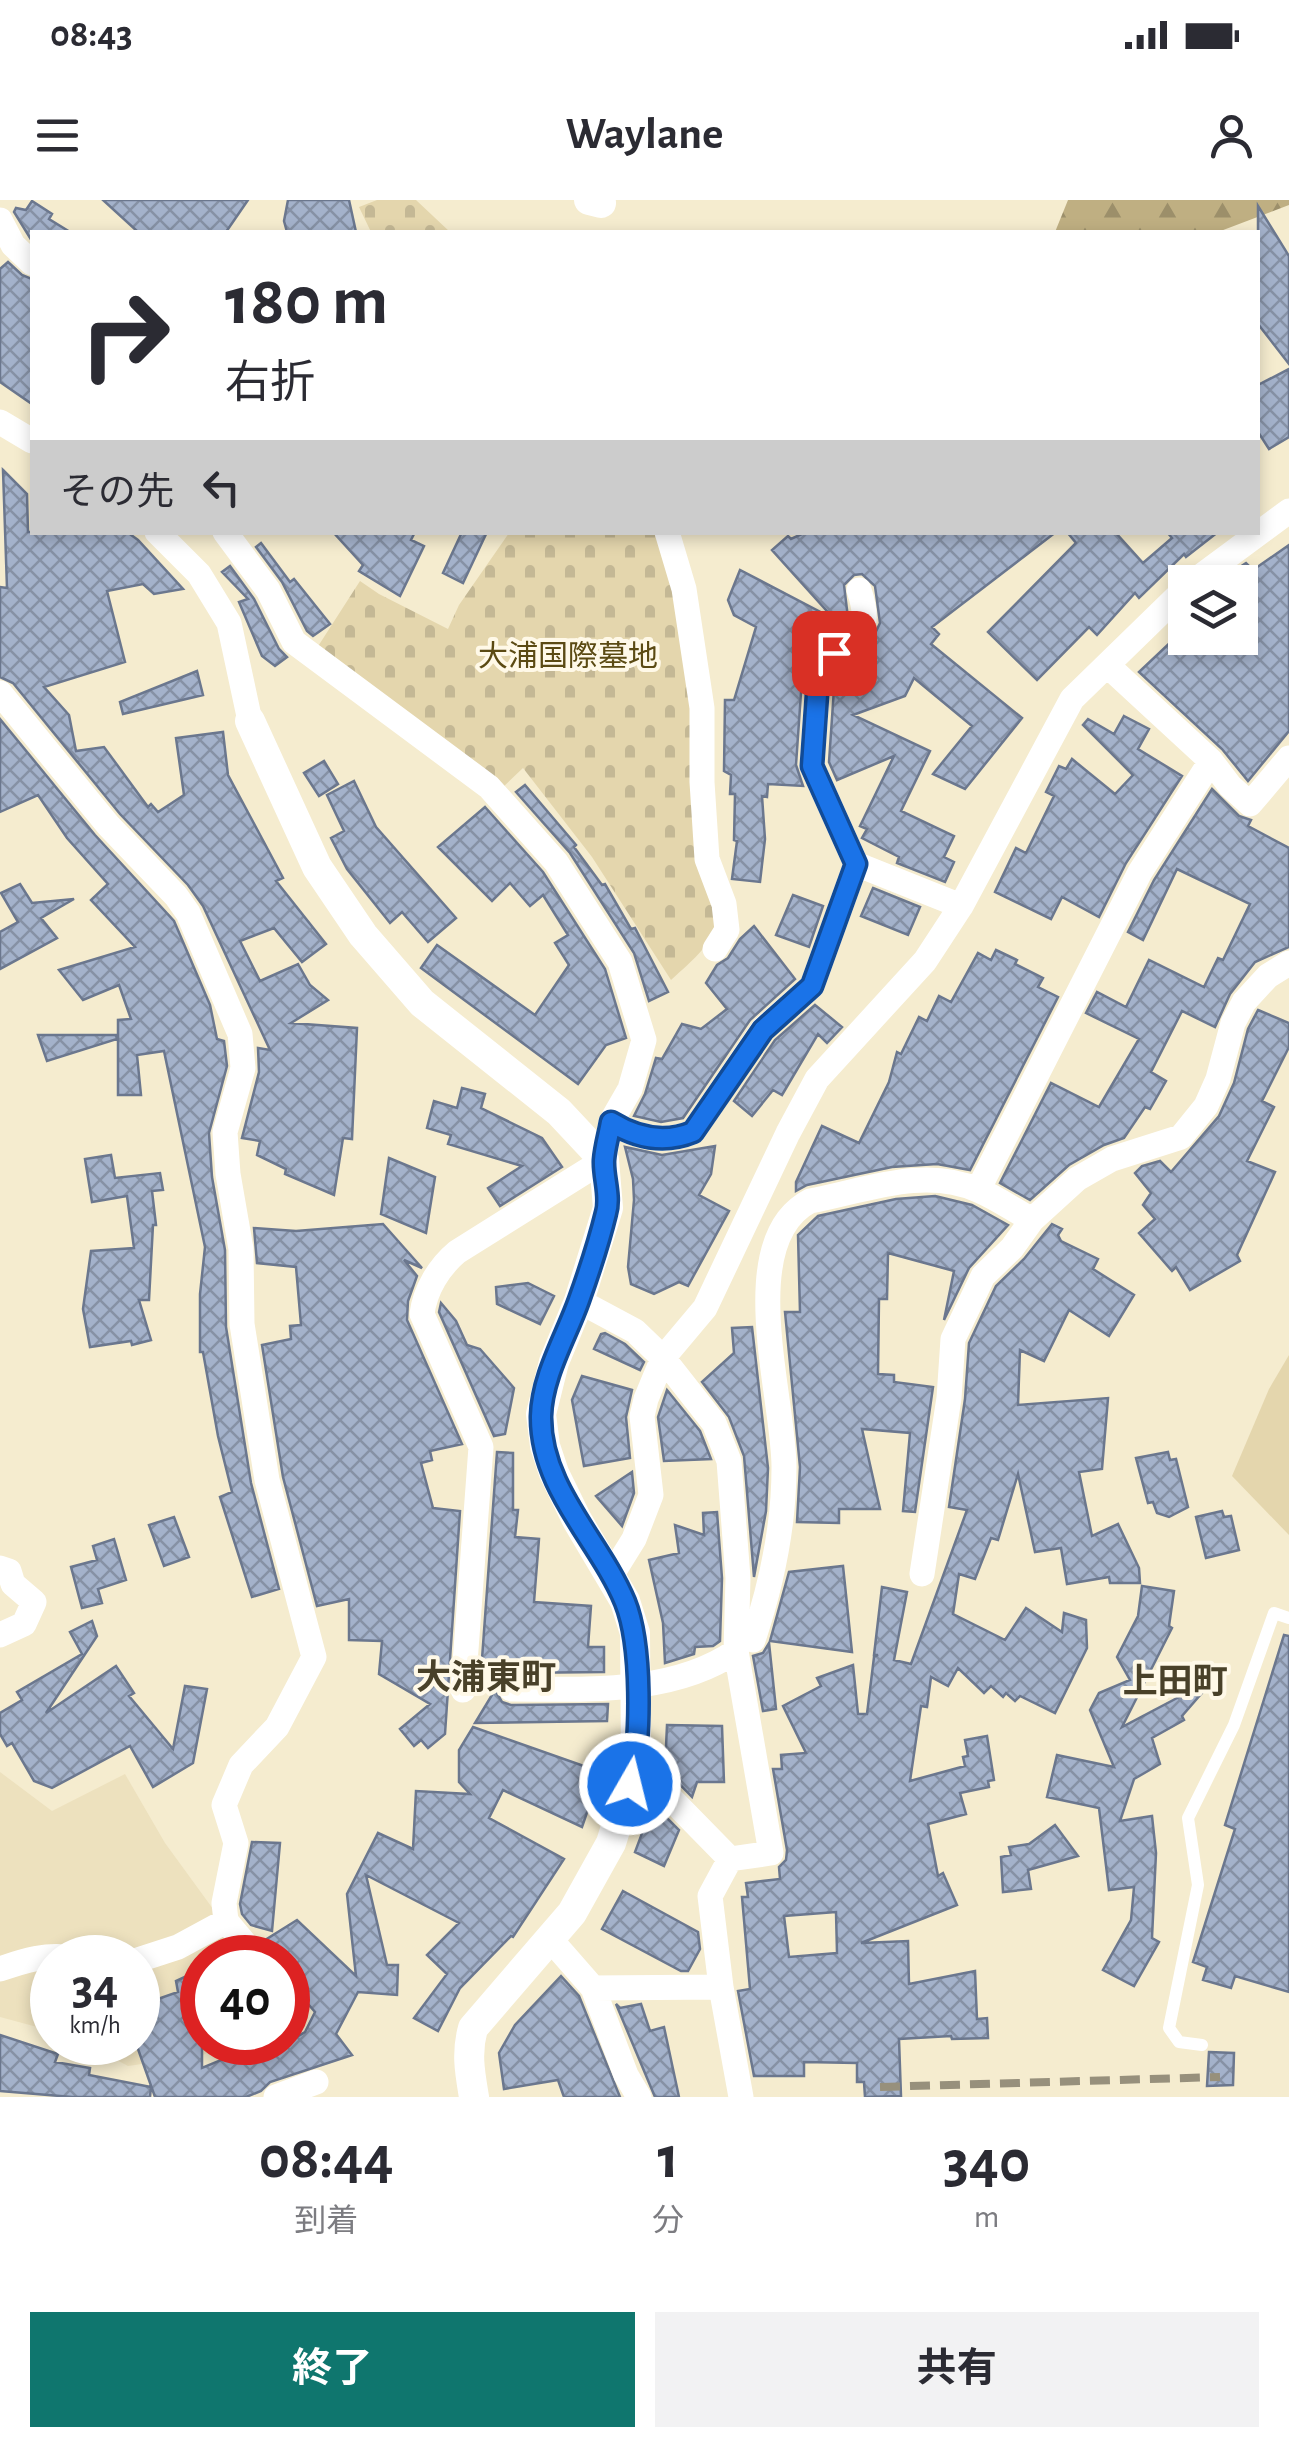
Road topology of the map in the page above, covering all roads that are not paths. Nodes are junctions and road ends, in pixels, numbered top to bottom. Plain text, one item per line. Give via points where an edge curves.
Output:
1 (0, 220) edge
2 (30, 261) edge
3 (0, 422) edge
4 (30, 440) edge
5 (1289, 511) edge
6 (1260, 532) edge
7 (160, 535) edge
8 (227, 535) edge
9 (668, 535) edge
10 (1257, 535) edge
11 (1216, 565) edge
12 (859, 590) dead end
13 (1168, 606) edge
14 (1107, 665) junction
15 (0, 693) edge
16 (250, 722) joint
17 (1289, 758) edge
18 (1211, 760) junction
19 (856, 864) junction
20 (961, 906) junction
21 (715, 949) dead end
22 (1289, 963) edge
23 (611, 1122) junction
24 (604, 1160) junction
25 (978, 1190) junction
26 (759, 1196) junction
27 (790, 1218) junction
28 (1032, 1220) junction
29 (579, 1302) junction
30 (662, 1358) junction
31 (0, 1568) edge
32 (922, 1574) dead end
33 (611, 1576) junction
34 (1289, 1618) edge
35 (0, 1635) edge
36 (744, 1646) junction
37 (636, 1684) junction
38 (462, 1690) dead end
39 (510, 1690) dead end
40 (636, 1763) junction
41 (730, 1859) junction
42 (226, 1921) junction
43 (238, 1935) edge
44 (551, 1940) junction
45 (160, 1953) edge
46 (30, 1960) edge
47 (0, 1969) edge
48 (721, 1987) junction
49 (593, 1988) junction
50 (1202, 2044) dead end
51 (316, 2082) dead end
52 (276, 2097) edge
53 (474, 2097) edge
54 (638, 2097) edge
55 (741, 2097) edge

1 - 2 street
3 - 4 street
5 - 6 street
7 - 16 street via 199,574 229,623
8 - 23 street via 268,590 294,642 489,787 556,862 620,962 644,1040 630,1089
9 - 21 street via 684,589 702,708 707,858 726,930
10 - 11 street
12 - 19 street via 865,626 857,640 819,666 812,766
13 - 14 street
14 - 18 street
14 - 20 street via 1072,699
15 - 42 street via 188,913 240,1034 243,1068 225,1132 241,1249 242,1324 267,1480 314,1657 277,1727 230,1783 224,1805 236,1843
16 - 24 street via 317,867 363,935 422,1003 559,1112
17 - 18 street via 1250,804
18 - 25 street via 1140,872
19 - 20 street
19 - 23 street via 812,986 763,1030 693,1132 646,1138
20 - 26 street via 925,961 817,1080
22 - 28 street via 1244,1002 1206,1106 1181,1136 1112,1159
23 - 24 street
24 - 29 street via 608,1208
24 - 38 street via 457,1252 423,1304 481,1447
25 - 27 street via 925,1179 810,1201
25 - 28 street
26 - 27 street
26 - 30 street via 705,1308
27 - 36 street via 775,1246 767,1288 784,1467 771,1585
28 - 32 street via 983,1276 952,1339
29 - 30 street via 635,1331
29 - 33 street via 541,1414 554,1473
30 - 33 street via 642,1416 652,1495
30 - 36 street via 714,1422 729,1461
31 - 35 street via 34,1602 24,1624
33 - 37 street via 635,1633
34 - 50 lane via 1274,1613 1234,1725 1188,1818 1198,1885 1170,2028 1179,2042
36 - 37 street via 704,1670
36 - 41 street via 771,1853
37 - 39 street
37 - 40 street
40 - 41 street
40 - 44 street via 611,1843
41 - 48 street via 710,1896
42 - 43 street
42 - 45 street
44 - 49 street
44 - 53 street via 474,2028 468,2064
46 - 47 street
48 - 49 street
48 - 55 street
49 - 54 street
51 - 52 street

